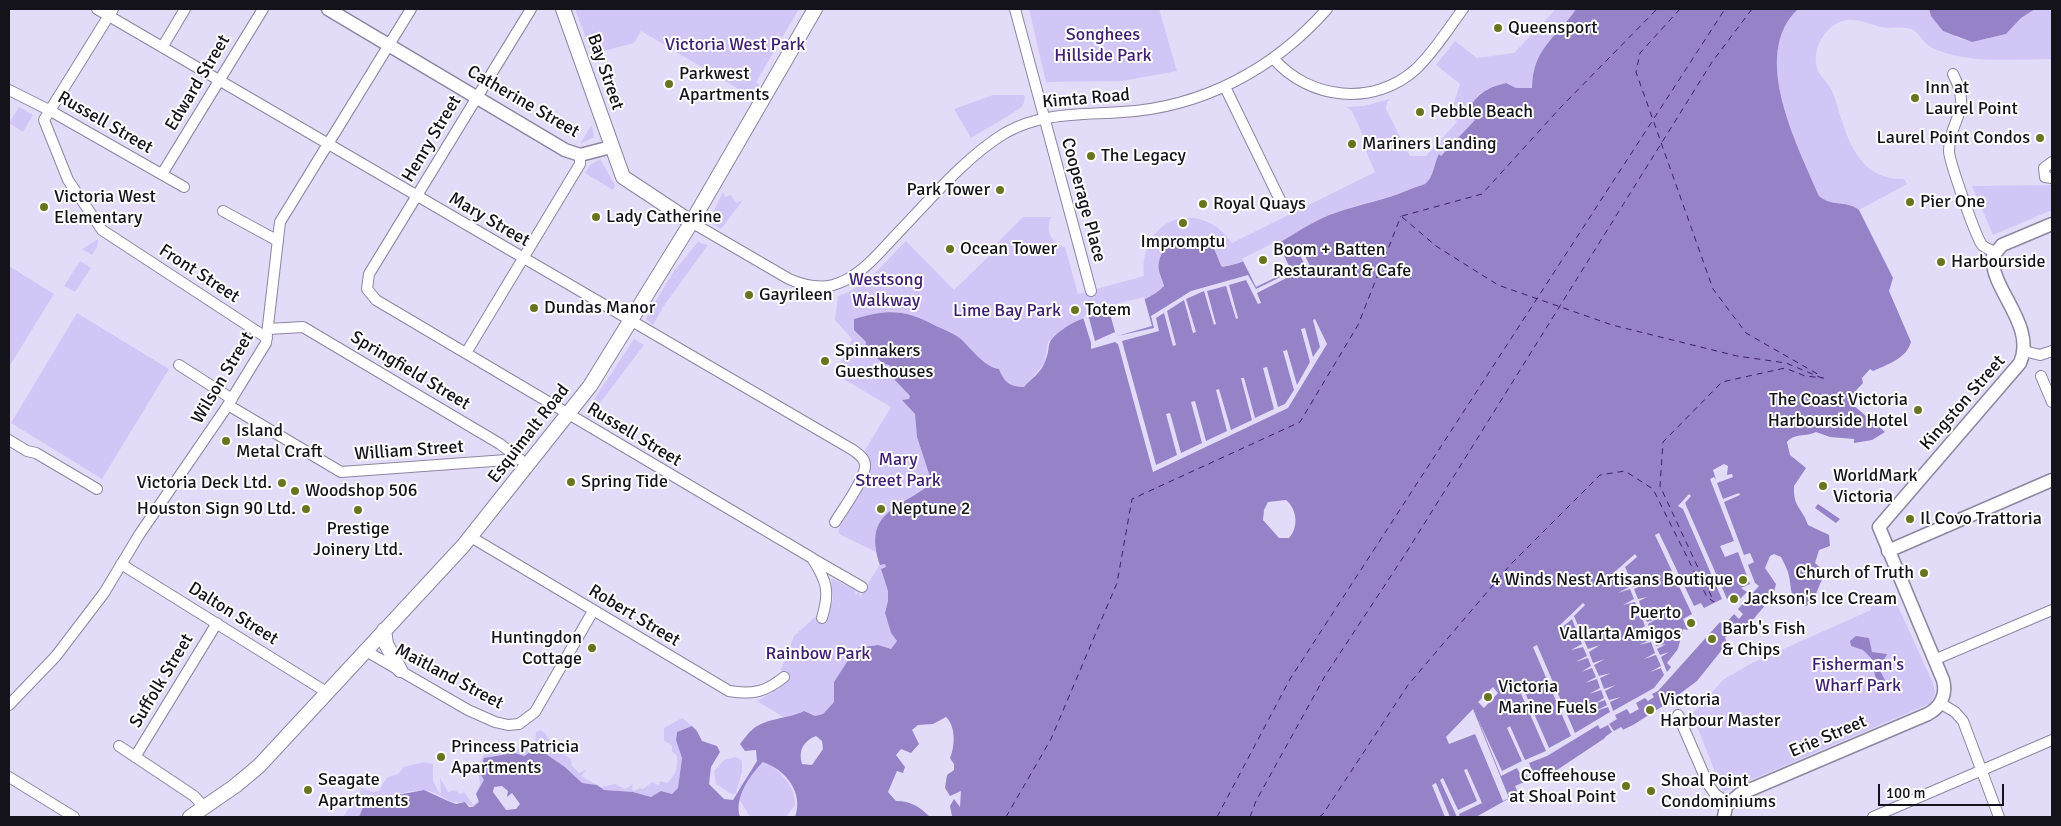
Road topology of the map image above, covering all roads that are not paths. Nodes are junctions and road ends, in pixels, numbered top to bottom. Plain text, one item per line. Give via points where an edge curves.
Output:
1 (98, 9) edge
2 (185, 9) edge
3 (263, 9) edge
4 (328, 9) edge
5 (411, 9) edge
6 (531, 9) edge
7 (563, 9) edge
8 (815, 9) edge
9 (1015, 9) edge
10 (1327, 9) edge
11 (1463, 9) edge
12 (111, 12) edge
13 (388, 45) junction
14 (163, 46) junction
15 (1273, 58) junction
16 (1953, 74) dead end
17 (219, 80) junction
18 (1225, 87) junction
19 (9, 92) edge
20 (477, 97) junction
21 (49, 110) junction
22 (1044, 118) junction
23 (328, 145) junction
24 (611, 147) junction
25 (580, 155) junction
26 (2052, 162) edge
27 (162, 174) junction
28 (2052, 178) edge
29 (184, 187) dead end
30 (416, 196) junction
31 (1280, 200) dead end
32 (223, 211) dead end
33 (691, 222) junction
34 (2052, 224) edge
35 (278, 241) junction
36 (1995, 252) junction
37 (524, 259) junction
38 (367, 289) joint
39 (1091, 290) dead end
40 (631, 322) junction
41 (267, 333) junction
42 (2024, 351) junction
43 (2052, 352) edge
44 (466, 353) junction
45 (179, 365) dead end
46 (2041, 376) dead end
47 (230, 402) junction
48 (2052, 402) edge
49 (568, 414) junction
50 (9, 440) edge
51 (524, 462) junction
52 (2052, 480) edge
53 (97, 489) dead end
54 (835, 522) dead end
55 (471, 537) junction
56 (1888, 550) junction
57 (812, 558) junction
58 (121, 564) junction
59 (862, 587) dead end
60 (2052, 610) edge
61 (593, 611) junction
62 (822, 618) dead end
63 (217, 623) junction
64 (384, 630) junction
65 (366, 651) junction
66 (1934, 660) junction
67 (400, 670) junction
68 (784, 677) dead end
69 (328, 693) junction
70 (11, 698) edge
71 (1940, 703) junction
72 (1678, 715) dead end
73 (2052, 740) edge
74 (119, 746) dead end
75 (135, 757) junction
76 (1983, 770) junction
77 (9, 777) edge
78 (1728, 803) junction
79 (195, 814) edge
80 (74, 817) edge
81 (1724, 817) edge
82 (1873, 817) edge
83 (2000, 817) edge

1 - 12 street, Mary Street
2 - 14 street
3 - 17 street, Edward Street
4 - 13 street, Catherine Street
5 - 13 street, Wilson Street
6 - 20 street, Henry Street
7 - 24 main road, Bay Street
8 - 33 main road, Esquimalt Road
9 - 22 street, Cooperage Place
10 - 15 street, Kimta Road
11 - 15 street via 1416,68 1401,80 1374,91 1345,94 1317,89 1291,76
12 - 14 street, Mary Street
12 - 21 street
13 - 20 street, Catherine Street
13 - 23 street, Wilson Street
14 - 17 street, Mary Street
15 - 18 street, Kimta Road
16 - 36 street via 1962,100 1960,116 1949,143 1950,163 1981,243
17 - 23 street, Mary Street
17 - 27 street, Edward Street
18 - 22 street, Kimta Road via 1152,108
18 - 31 street
19 - 21 street, Russell Street
20 - 25 street, Catherine Street via 565,150
20 - 30 street, Henry Street
21 - 27 street, Russell Street
21 - 41 street, Front Street via 44,120 68,180 102,230
22 - 33 street, Kimta Road via 1012,129 982,150 862,269 833,285 804,285 789,279
22 - 39 street, Cooperage Place
23 - 30 street, Mary Street
23 - 35 street, Wilson Street via 280,222
24 - 25 street, Catherine Street
24 - 33 main road via 623,177
25 - 37 street via 580,164
26 - 28 street via 2044,168 2045,177
27 - 29 street, Russell Street
30 - 37 street, Mary Street
30 - 38 street, Henry Street via 369,274
32 - 35 street
33 - 40 main road, Esquimalt Road
34 - 36 street via 2005,244
35 - 41 street, Wilson Street
36 - 42 street via 1993,266 2021,330
37 - 40 street, Mary Street
37 - 44 street
38 - 44 street, Russell Street via 376,300
40 - 49 main road, Esquimalt Road
40 - 54 street, Mary Street via 864,459 866,466 862,477
41 - 47 street, Wilson Street via 266,343
41 - 51 street, Springfield Street via 304,327 500,444
42 - 43 street, Kingston Street via 2040,355
42 - 56 street, Kingston Street via 2013,373 1885,519 1879,530
44 - 49 street, Russell Street
45 - 47 street, William Street
46 - 48 street
47 - 51 street, William Street via 341,472
47 - 58 street, Wilson Street
49 - 51 main road, Esquimalt Road
49 - 57 street, Russell Street
50 - 53 street
51 - 55 main road, Esquimalt Road
52 - 56 street
55 - 61 street, Robert Street
55 - 64 main road, Esquimalt Road
56 - 66 street
57 - 59 street, Russell Street
57 - 62 street, Russell Street via 824,576 827,588
58 - 63 street, Dalton Street
58 - 70 street, Wilson Street via 104,593 56,656
60 - 66 street
61 - 67 street, Maitland Street via 535,712 519,724 495,722 468,710
61 - 68 street, Robert Street via 729,691 757,693 774,686
63 - 69 street, Dalton Street
63 - 75 street, Suffolk Street
64 - 65 main road, Esquimalt Road
64 - 67 main road via 386,646
65 - 67 street, Maitland Street
65 - 69 main road, Esquimalt Road
66 - 71 street via 1944,684
69 - 79 main road, Esquimalt Road via 260,766
71 - 76 street via 1961,718
71 - 78 street, Erie Street via 1928,714 1746,791
72 - 78 street via 1708,784
73 - 76 street
74 - 75 street
75 - 79 street via 194,796
76 - 82 street
76 - 83 street
77 - 80 street
78 - 81 street

